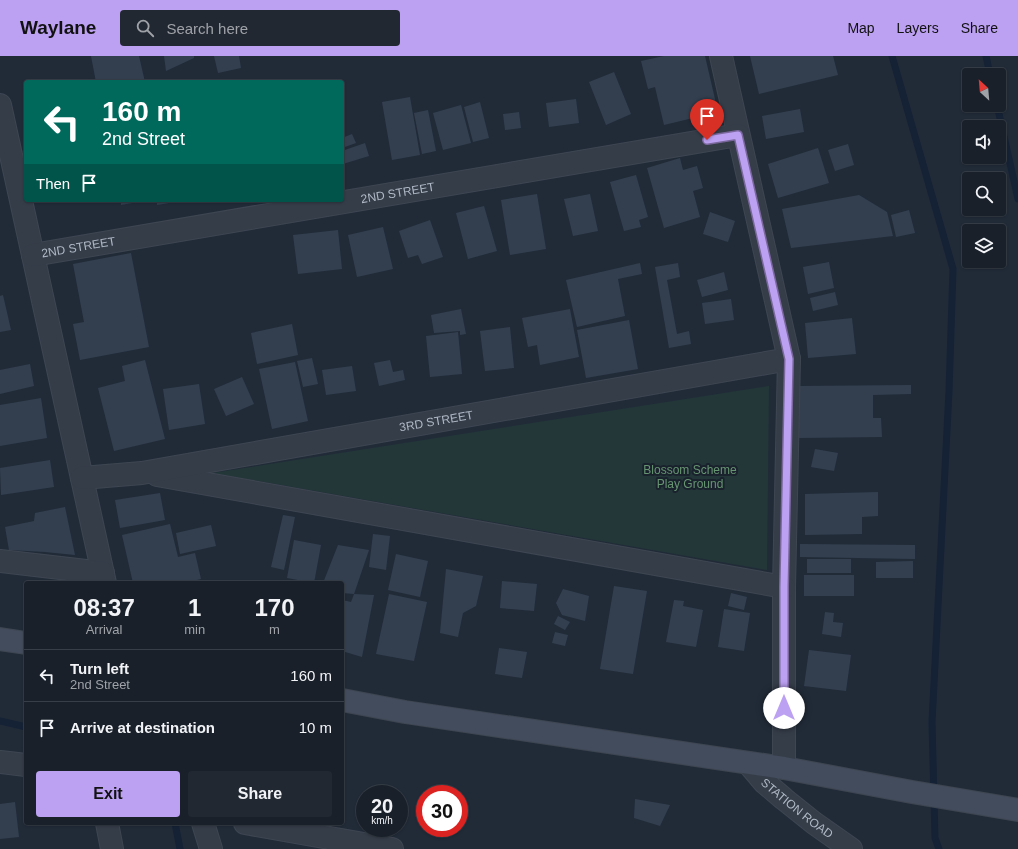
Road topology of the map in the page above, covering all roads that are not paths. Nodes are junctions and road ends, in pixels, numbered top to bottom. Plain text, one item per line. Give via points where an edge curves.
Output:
1 (721, 56) edge
2 (0, 105) edge
3 (738, 135) junction
4 (33, 255) junction
5 (789, 359) junction
6 (142, 473) junction
7 (82, 478) junction
8 (0, 562) edge
9 (104, 578) edge
10 (784, 587) junction
11 (0, 639) edge
12 (24, 643) edge
13 (344, 700) edge
14 (0, 762) edge
15 (748, 763) junction
16 (24, 765) edge
17 (784, 768) junction
18 (1018, 810) edge
19 (107, 825) edge
20 (204, 825) edge
21 (256, 825) edge
22 (112, 849) edge
23 (212, 849) edge
24 (392, 849) edge
25 (851, 849) edge

1 - 3 street
2 - 4 street
3 - 4 street, 2ND STREET
3 - 5 street
4 - 7 street
5 - 6 street, 3RD STREET
5 - 10 street
6 - 7 street, 3RD STREET
6 - 10 street
7 - 9 street
8 - 9 street
10 - 17 street
11 - 12 main road
13 - 15 main road via 405,712
14 - 16 street
15 - 17 main road
15 - 25 street, STATION ROAD via 764,782 784,799
17 - 18 main road
19 - 22 street
20 - 23 street
21 - 24 street

